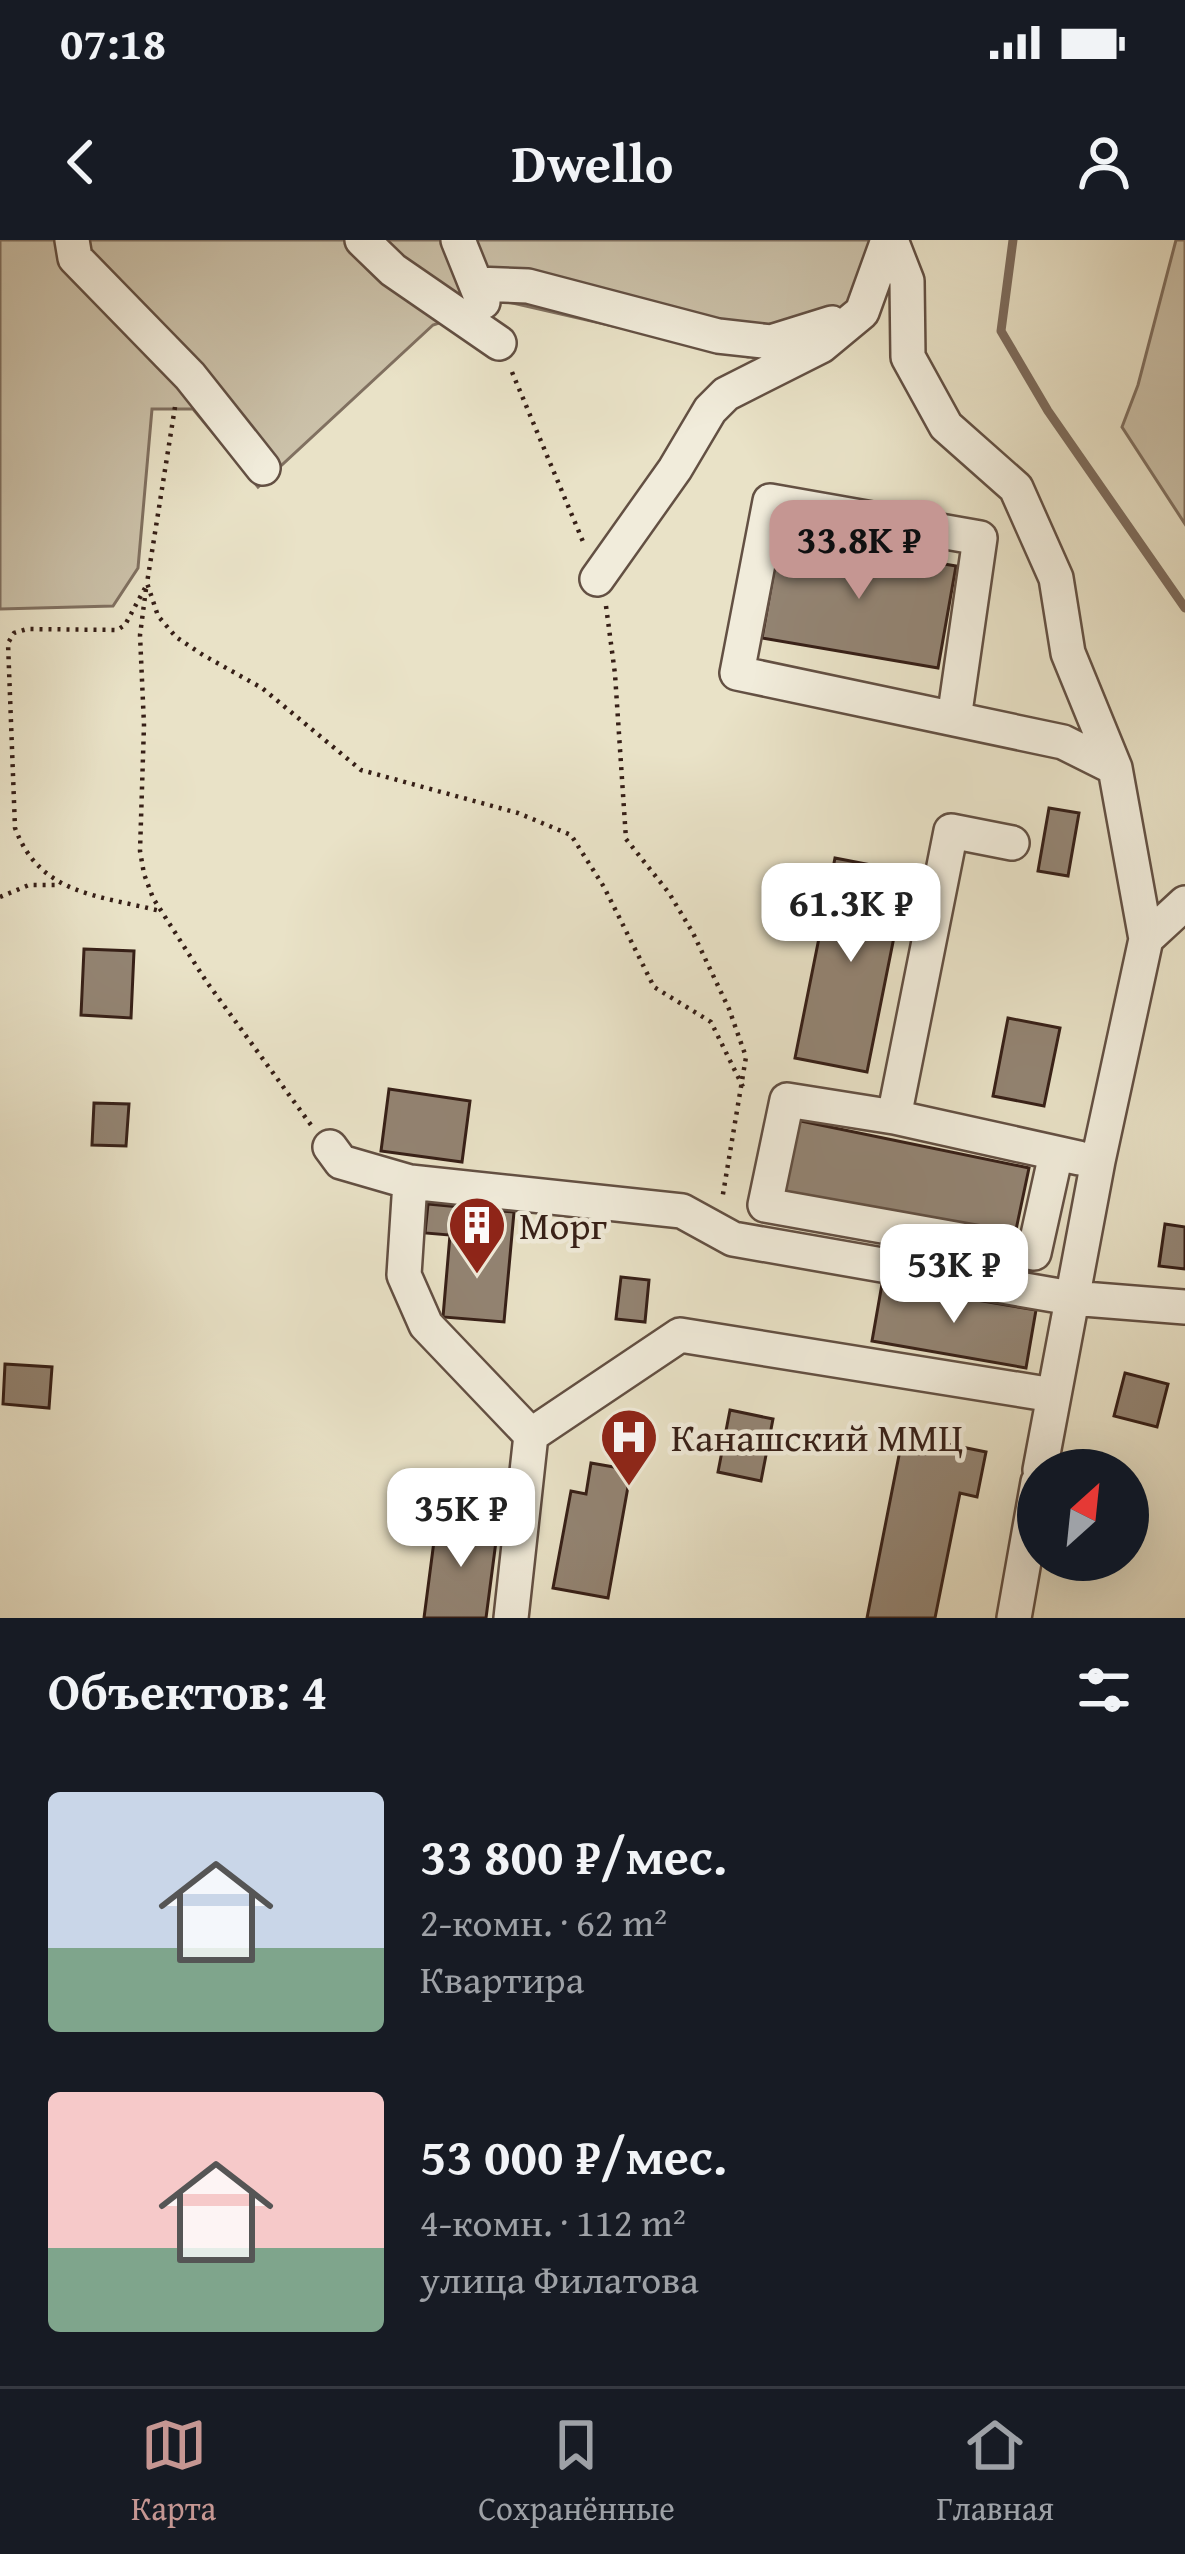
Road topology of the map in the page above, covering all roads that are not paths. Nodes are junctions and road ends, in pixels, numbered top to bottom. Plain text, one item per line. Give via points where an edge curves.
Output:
1 (71, 240) edge
2 (362, 240) edge
3 (458, 240) edge
4 (889, 240) edge
5 (476, 284) junction
6 (862, 312) junction
7 (263, 468) dead end
8 (597, 579) road end
9 (954, 719) junction
10 (1115, 768) junction
11 (1012, 843) dead end
12 (1185, 903) edge
13 (1146, 939) junction
14 (894, 1117) junction
15 (330, 1147) road end
16 (1056, 1154) junction
17 (1098, 1161) junction
18 (410, 1182) junction
19 (1071, 1298) junction
20 (1185, 1307) edge
21 (1053, 1396) junction
22 (531, 1435) junction
23 (1044, 1449) edge
24 (1020, 1581) edge
25 (512, 1618) edge
26 (1014, 1618) edge

1 - 7 street via 75,258 190,376
2 - 5 street via 499,343
3 - 5 street
4 - 6 street
4 - 10 street via 907,281 908,357 946,426 1016,488 1055,578 1069,653
5 - 6 street via 528,286 718,336 771,342
6 - 8 street via 821,346 710,410
9 - 9 street via 737,673 770,500 980,538
9 - 10 street via 1063,742
10 - 13 street
11 - 14 street via 950,831
12 - 13 street
13 - 17 street
14 - 16 street
14 - 16 street via 787,1100 765,1205 1034,1253
15 - 18 street via 341,1162
16 - 17 street
17 - 19 street
18 - 19 street via 682,1210 733,1239
18 - 22 street via 404,1275 426,1325
19 - 20 street
19 - 21 street
21 - 22 street via 680,1335
21 - 23 street
22 - 25 street
24 - 26 street

